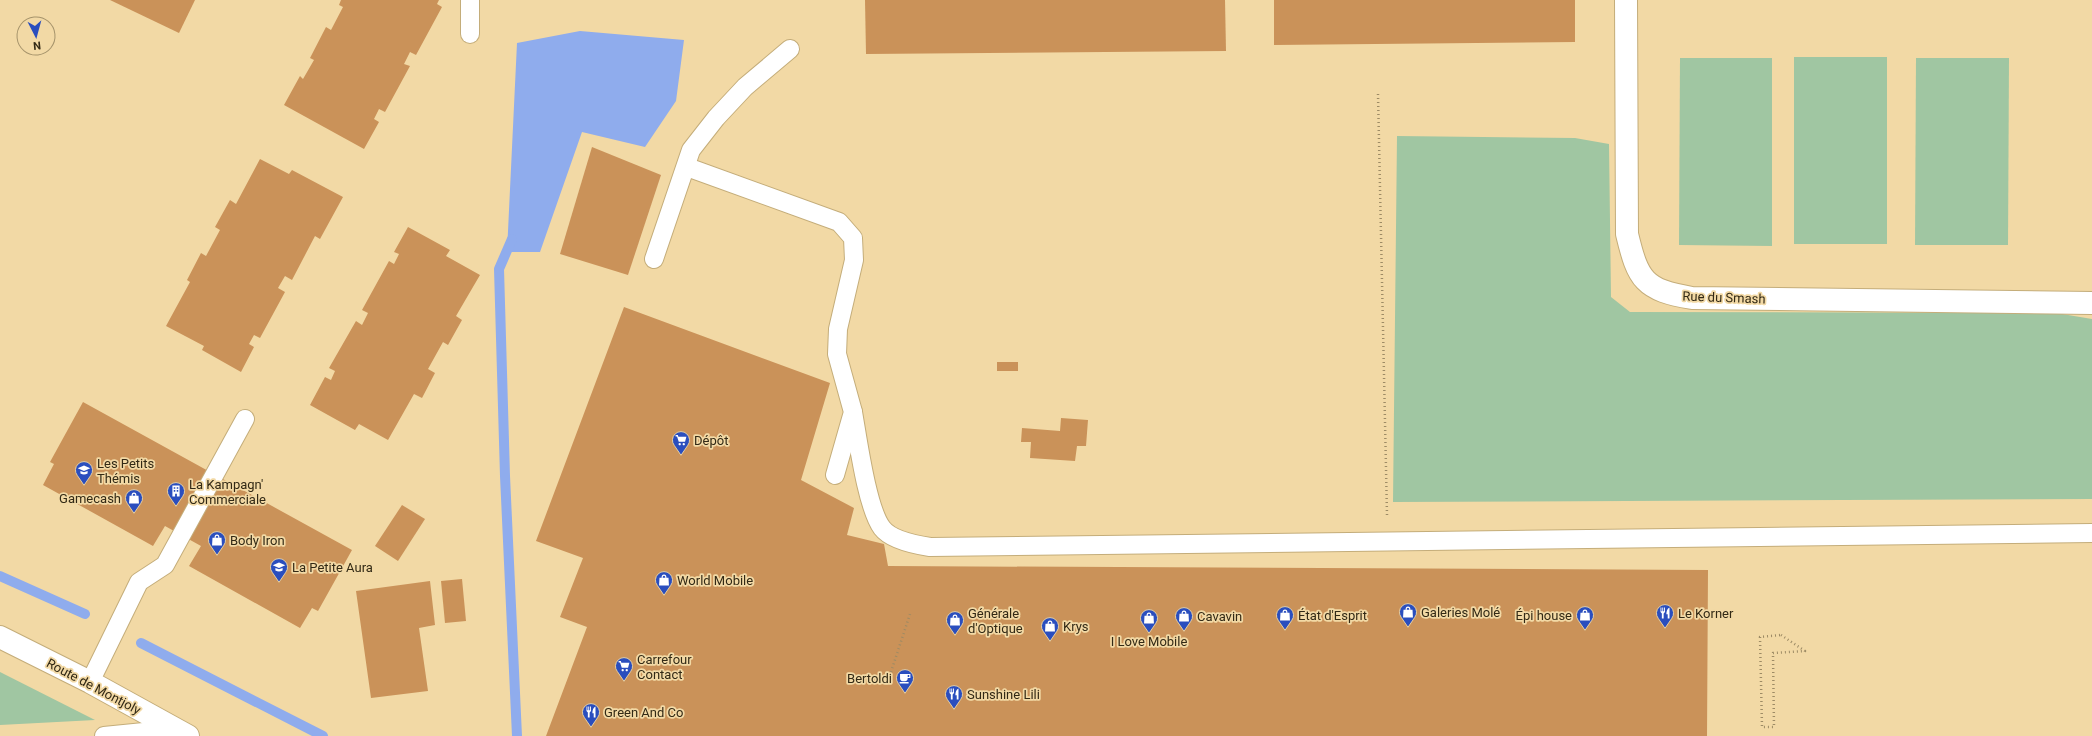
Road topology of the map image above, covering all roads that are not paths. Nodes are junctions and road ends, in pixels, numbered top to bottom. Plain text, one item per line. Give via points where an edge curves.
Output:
1 (470, 0) edge
2 (1626, 0) edge
3 (470, 34) dead end
4 (790, 49) dead end
5 (687, 167) junction
6 (654, 259) dead end
7 (2092, 303) edge
8 (853, 412) junction
9 (245, 419) dead end
10 (835, 475) dead end
11 (2092, 533) edge
12 (0, 637) edge
13 (90, 682) junction
14 (181, 733) edge
15 (104, 736) edge

1 - 3 lane
2 - 7 street, Rue du Smash via 1627,234 1632,257 1640,275 1652,287 1692,298
4 - 5 lane via 745,87 716,118 691,150
5 - 6 lane
5 - 8 lane via 839,222 853,238 854,260 838,329 837,354
8 - 10 lane
8 - 11 lane via 872,508 883,529 906,543 930,547
9 - 13 lane via 165,565 139,582
12 - 13 street, Route de Montjoly
13 - 14 street, Route de Montjoly
14 - 15 lane

